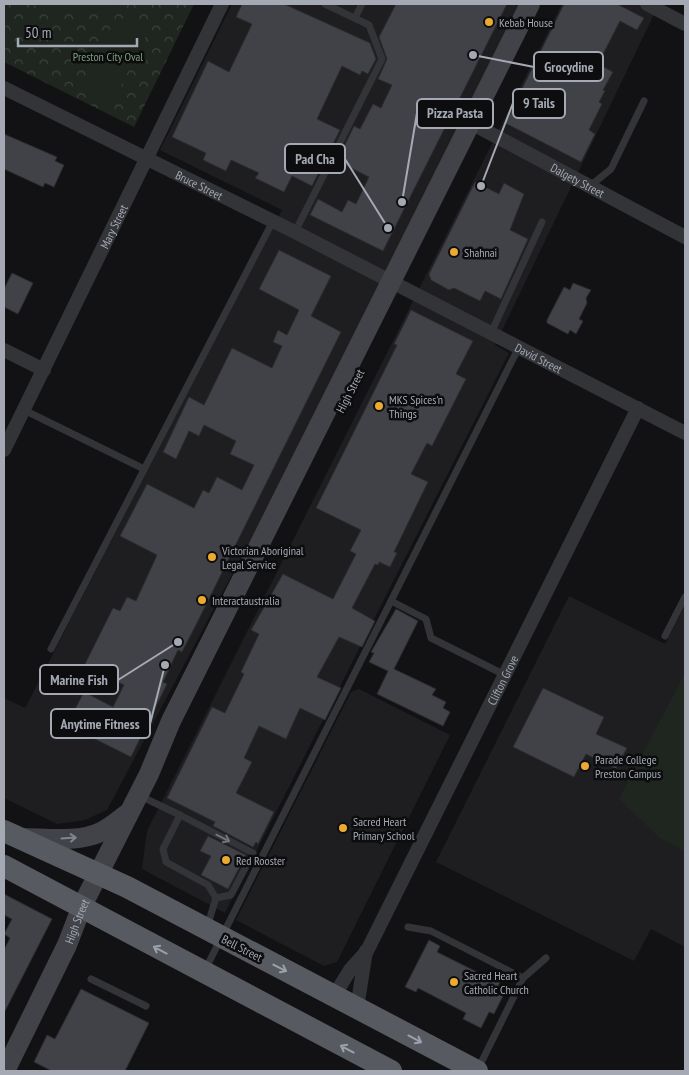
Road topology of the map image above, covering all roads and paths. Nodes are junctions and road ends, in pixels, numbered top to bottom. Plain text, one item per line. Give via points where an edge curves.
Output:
1 (222, 4) edge
2 (325, 4) edge
3 (362, 4) edge
4 (530, 4) edge
5 (544, 4) edge
6 (652, 5) edge
7 (355, 18) junction
8 (685, 24) edge
9 (4, 88) edge
10 (644, 101) dead end
11 (476, 126) junction
12 (146, 158) junction
13 (590, 186) junction
14 (273, 221) junction
15 (542, 222) dead end
16 (295, 232) junction
17 (685, 237) edge
18 (397, 285) junction
19 (490, 333) junction
20 (519, 347) junction
21 (4, 350) edge
22 (44, 370) junction
23 (638, 408) junction
24 (24, 410) junction
25 (685, 433) edge
26 (4, 450) edge
27 (144, 469) junction
28 (685, 597) edge
29 (391, 601) junction
30 (665, 636) dead end
31 (50, 649) dead end
32 (505, 675) junction
33 (138, 795) junction
34 (129, 813) junction
35 (180, 816) junction
36 (12, 834) edge
37 (4, 866) edge
38 (99, 874) junction
39 (216, 898) junction
40 (82, 906) junction
41 (408, 927) dead end
42 (213, 933) junction
43 (367, 950) junction
44 (546, 958) dead end
45 (203, 973) junction
46 (524, 978) junction
47 (91, 979) dead end
48 (334, 996) junction
49 (146, 1006) dead end
50 (357, 1008) junction
51 (6, 1070) edge
52 (391, 1071) edge
53 (477, 1071) edge

1 - 12 street, Mary Street
2 - 7 lane
3 - 7 lane
4 - 11 main road, High Street
5 - 11 main road, High Street
6 - 8 street
7 - 16 lane via 369,25 382,59
9 - 12 street, Bruce Street
10 - 13 lane via 611,168
11 - 13 street, Dalgety Street
11 - 18 main road, High Street
12 - 14 street, Bruce Street
12 - 22 street, Mary Street
13 - 17 street, Dalgety Street
14 - 16 street, Bruce Street
14 - 27 lane
15 - 19 lane
16 - 18 street, Bruce Street
18 - 19 street, David Street
18 - 33 main road, High Street via 171,721
19 - 20 street, David Street
20 - 23 street, David Street
20 - 29 lane
21 - 22 street
22 - 24 street, Mary Street
23 - 25 street, David Street
23 - 32 street, Clifton Grove
24 - 26 street, Mary Street
24 - 27 lane
27 - 31 lane
28 - 30 lane
29 - 32 lane via 426,619 431,638
29 - 42 lane
32 - 43 street, Clifton Grove
33 - 34 main road, High Street
33 - 35 lane
36 -> 34 main road via 67,839 86,836 102,832
34 - 38 main road, High Street
35 - 39 lane via 162,849 166,862 208,885
35 -> 39 lane via 253,853 231,895
36 - 38 highway, Bell Street
37 - 40 highway
38 - 40 main road, High Street
38 - 42 highway, Bell Street
39 - 42 lane
45 -> 40 highway
40 - 51 main road, High Street via 67,945
41 - 46 lane via 431,931
42 - 45 lane
42 -> 48 highway, Bell Street
43 - 48 street, Clifton Grove
43 - 50 street, Clifton Grove
44 - 46 lane
52 -> 45 highway
46 - 53 lane
47 - 49 lane
48 - 50 highway, Bell Street
50 -> 53 highway, Bell Street

